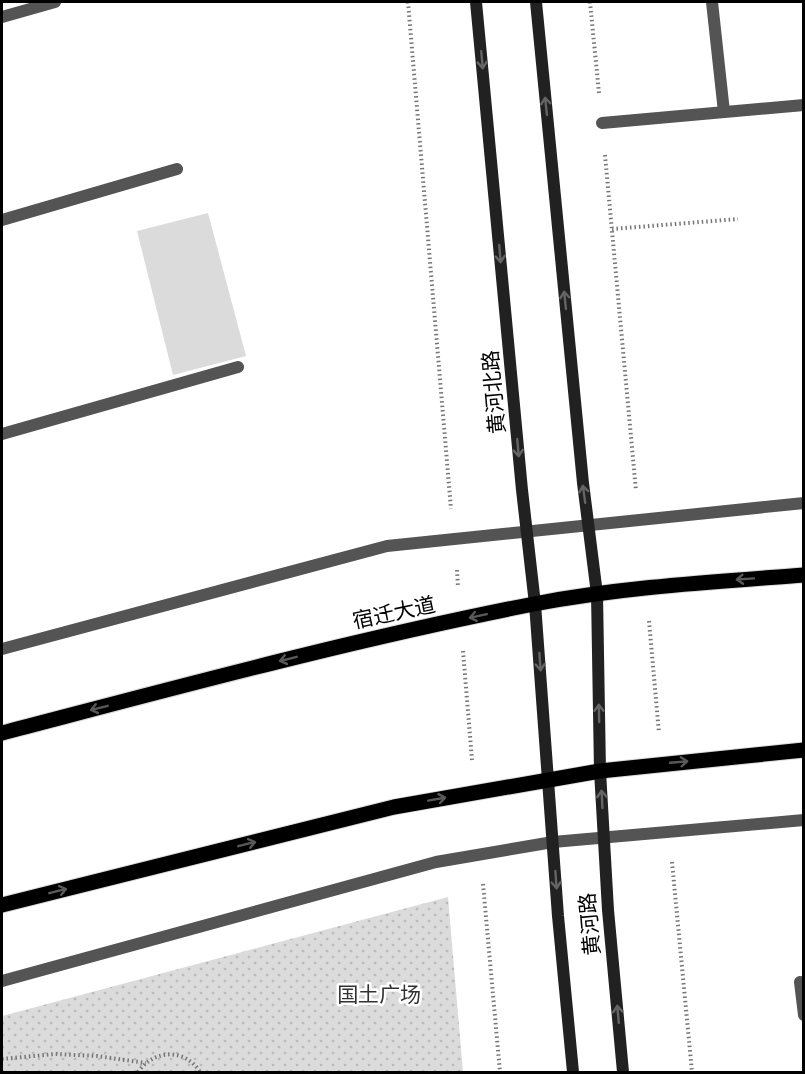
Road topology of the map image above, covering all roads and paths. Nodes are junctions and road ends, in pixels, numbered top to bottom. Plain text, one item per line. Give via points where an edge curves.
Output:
1 (54, 2) edge
2 (476, 2) edge
3 (536, 2) edge
4 (712, 2) edge
5 (2, 16) edge
6 (804, 105) edge
7 (724, 112) junction
8 (602, 123) dead end
9 (177, 169) dead end
10 (738, 219) dead end
11 (2, 220) edge
12 (612, 229) dead end
13 (238, 367) dead end
14 (2, 434) edge
15 (804, 502) edge
16 (589, 524) junction
17 (527, 532) junction
18 (804, 575) edge
19 (597, 594) junction
20 (535, 604) junction
21 (2, 649) edge
22 (2, 733) edge
23 (804, 750) edge
24 (600, 771) junction
25 (548, 779) junction
26 (804, 820) edge
27 (604, 837) junction
28 (553, 842) junction
29 (2, 905) edge
30 (2, 981) edge
31 (800, 982) dead end
32 (804, 1015) edge
33 (2, 1059) edge
34 (146, 1063) junction
35 (138, 1072) edge
36 (200, 1072) edge
37 (573, 1072) edge
38 (623, 1072) edge

1 - 5 lane
2 -> 17 main road, 黄河北路
16 -> 3 main road
4 - 7 lane
6 - 7 lane
7 - 8 lane
9 - 11 lane
10 - 12 path
13 - 14 lane
15 - 16 lane
16 - 17 lane
16 - 19 main road
17 - 20 main road, 黄河北路
17 - 21 lane via 387,546
18 -> 19 main road, 宿迁大道 via 645,586
19 - 20 main road, 宿迁大道
24 -> 19 main road
20 -> 22 main road, 宿迁大道 via 389,634
20 -> 25 main road, 黄河北路
24 -> 23 main road
24 - 25 main road
27 -> 24 main road, 黄河路
25 - 28 main road, 黄河路
29 -> 25 main road via 394,807
26 - 27 lane
27 - 28 lane
38 -> 27 main road, 黄河路
28 - 30 lane via 436,862
28 -> 37 main road, 黄河路
31 - 32 lane
33 - 34 path via 56,1054
34 - 35 path
34 - 36 path via 156,1056 180,1055

